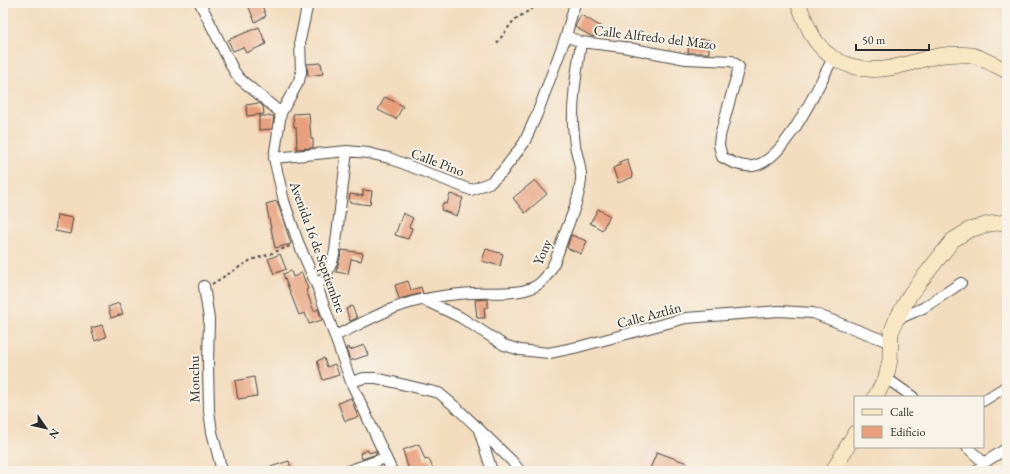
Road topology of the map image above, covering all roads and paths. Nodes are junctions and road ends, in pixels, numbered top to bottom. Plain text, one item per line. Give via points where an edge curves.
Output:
1 (200, 3) edge
2 (308, 3) edge
3 (541, 3) edge
4 (575, 3) edge
5 (798, 3) edge
6 (566, 36) junction
7 (581, 42) junction
8 (497, 43) dead end
9 (834, 58) junction
10 (1007, 72) edge
11 (281, 113) junction
12 (346, 151) junction
13 (274, 158) junction
14 (1007, 222) edge
15 (298, 242) junction
16 (961, 283) dead end
17 (204, 286) joint
18 (317, 286) junction
19 (422, 300) junction
20 (896, 320) junction
21 (335, 336) junction
22 (891, 343) junction
23 (886, 378) junction
24 (351, 382) junction
25 (1007, 386) edge
26 (876, 396) edge
27 (912, 396) edge
28 (984, 401) edge
29 (478, 428) junction
30 (854, 435) edge
31 (968, 448) edge
32 (1007, 448) edge
33 (385, 458) junction
34 (984, 463) junction
35 (836, 470) edge
36 (222, 471) edge
37 (348, 471) edge
38 (392, 471) edge
39 (492, 471) edge
40 (520, 471) edge
41 (977, 471) edge

1 - 11 street via 234,71
2 - 11 street via 300,40 299,81
3 - 8 path via 514,20
4 - 6 street, Calle Pino
5 - 9 street via 817,44
6 - 7 street, Calle Alfredo del Mazo
6 - 12 street, Calle Pino via 524,143 491,182 471,190 389,158
7 - 9 street, Calle Alfredo del Mazo via 686,59 732,61 739,67 719,145 722,157 745,166 757,166 785,143
7 - 19 street, Yony via 573,126 581,180 572,215 551,270 540,284 520,292 471,293
9 - 10 street via 851,66 876,70 941,54 973,55
11 - 13 street, Avenida 16 de Septiembre
12 - 13 street, Calle Pino
12 - 18 street via 333,263 328,274
13 - 15 street, Avenida 16 de Septiembre via 284,201
14 - 20 street via 969,230 953,240 911,293
15 - 17 path via 251,260 214,284
15 - 18 street, Avenida 16 de Septiembre
16 - 20 street via 922,308
17 - 36 street, Monchu via 209,319 209,411
18 - 21 street, Avenida 16 de Septiembre
19 - 21 street, Yony via 391,309
19 - 22 street, Calle Aztlán via 460,317 504,345 520,350 549,353 686,318 779,311 813,313
20 - 22 street via 891,332
21 - 24 street, Avenida 16 de Septiembre
22 - 23 street
23 - 26 street
23 - 27 street
24 - 29 street via 376,378 439,393
24 - 33 street, Avenida 16 de Septiembre
25 - 28 street
29 - 39 street
29 - 40 street
30 - 35 street
31 - 34 street
32 - 34 street
33 - 37 street
33 - 38 street, Avenida 16 de Septiembre
34 - 41 street

